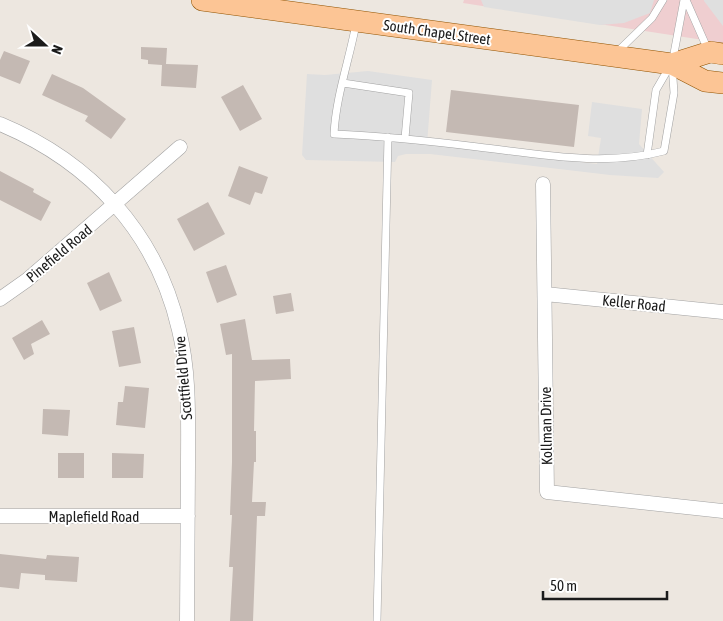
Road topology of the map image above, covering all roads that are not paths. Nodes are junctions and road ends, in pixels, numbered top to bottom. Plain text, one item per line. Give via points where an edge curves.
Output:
1 (202, 0) edge
2 (663, 0) edge
3 (685, 0) edge
4 (257, 4) edge
5 (357, 21) junction
6 (716, 53) edge
7 (613, 56) junction
8 (672, 64) junction
9 (343, 83) junction
10 (723, 83) edge
11 (0, 124) edge
12 (388, 137) junction
13 (405, 138) junction
14 (180, 147) dead end
15 (647, 156) junction
16 (543, 184) dead end
17 (115, 204) junction
18 (545, 294) junction
19 (0, 299) edge
20 (723, 312) edge
21 (723, 511) edge
22 (0, 516) edge
23 (188, 516) junction
24 (187, 621) edge
25 (377, 621) edge

1 - 4 main road, South Chapel Street
2 - 7 lane via 652,18
3 - 6 lane
3 - 8 lane
4 - 5 main road, South Chapel Street
5 - 7 main road, South Chapel Street
5 - 9 lane
6 - 8 main road, South Chapel Street
7 - 8 main road, South Chapel Street
8 - 10 main road, South Chapel Street via 705,81
8 - 15 lane via 656,90
8 - 15 lane via 674,93 664,151
9 - 12 lane via 335,110 334,134
9 - 13 lane via 409,93
11 - 17 street, Scottfield Drive via 60,155
12 - 13 lane
12 - 25 lane
13 - 15 lane via 584,159
14 - 17 street, Pinefield Road
16 - 18 street, Kollman Drive
17 - 19 street, Pinefield Road via 27,280
17 - 23 street, Scottfield Drive via 154,260 180,331 187,388
18 - 20 street, Keller Road
18 - 21 street, Kollman Drive via 547,492
22 - 23 street, Maplefield Road
23 - 24 street, Scottfield Drive

